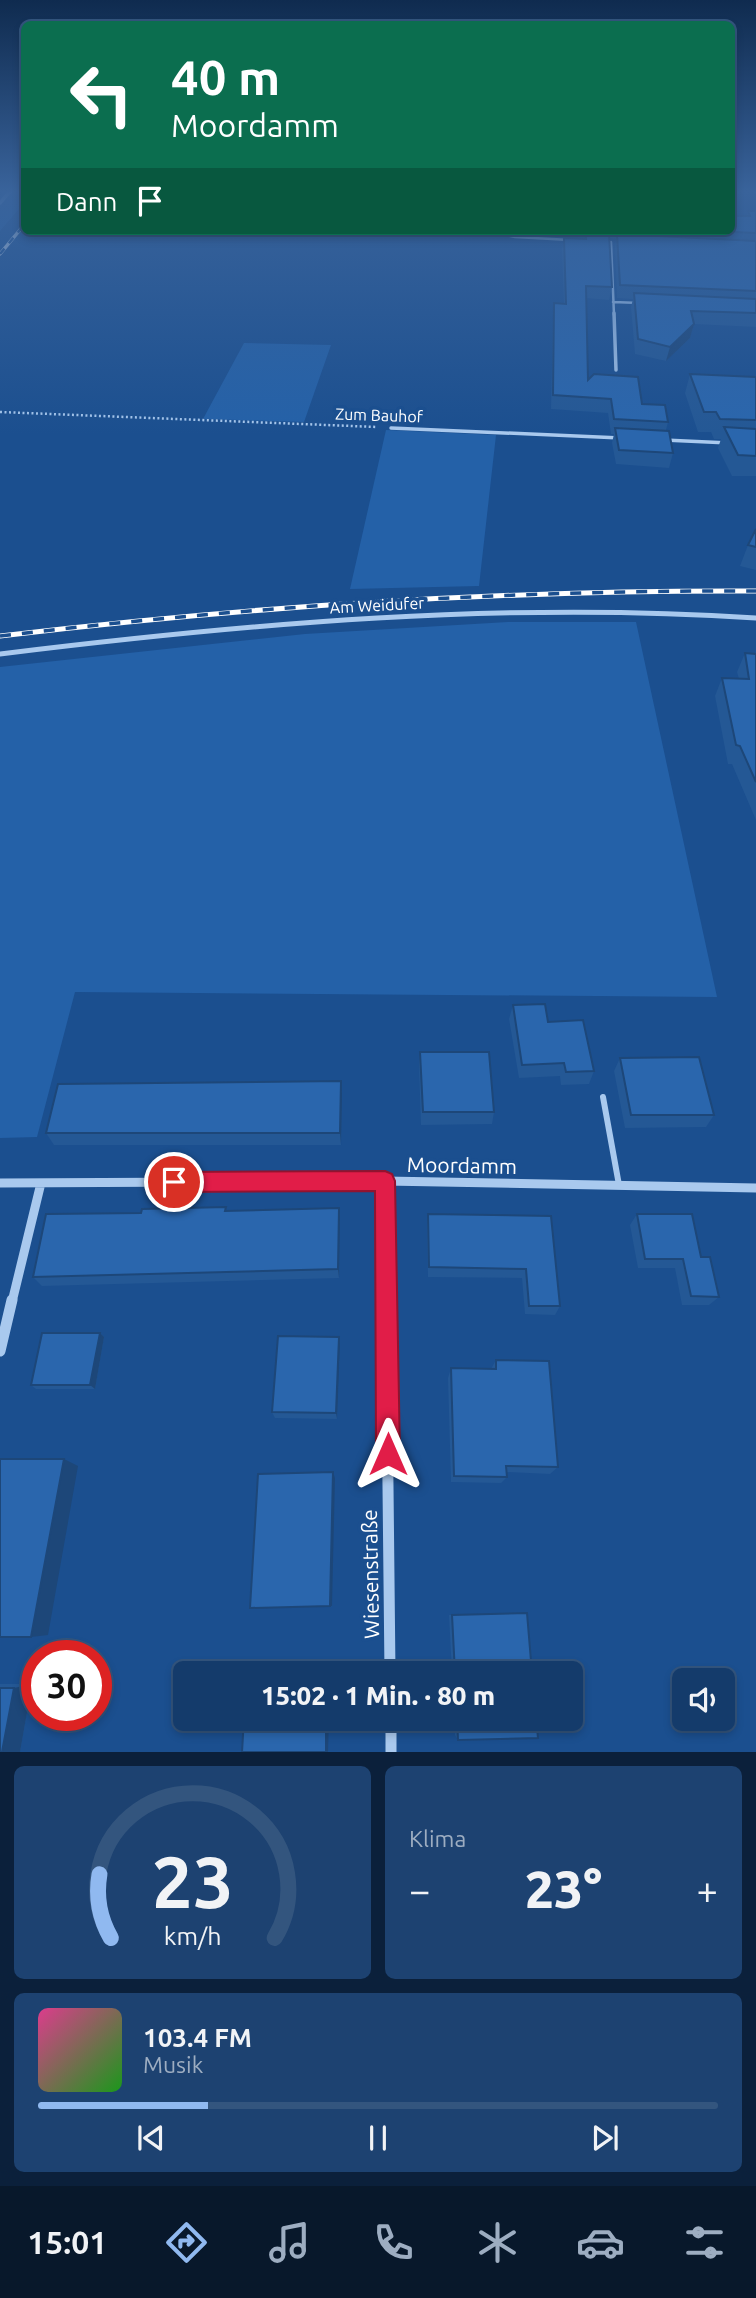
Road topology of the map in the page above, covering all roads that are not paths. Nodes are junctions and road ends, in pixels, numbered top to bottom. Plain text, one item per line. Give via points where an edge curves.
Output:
1 (612, 271) edge
2 (613, 302) junction
3 (652, 304) edge
4 (616, 370) dead end
5 (391, 428) road end
6 (631, 439) edge
7 (659, 440) edge
8 (742, 444) edge
9 (756, 618) edge
10 (0, 654) edge
11 (603, 1097) dead end
12 (385, 1181) junction
13 (41, 1183) junction
14 (0, 1184) edge
15 (619, 1185) junction
16 (756, 1188) edge
17 (0, 1351) edge
18 (390, 1661) edge
19 (391, 1731) edge
20 (391, 1752) edge

1 - 2 street
2 - 3 street
2 - 4 street
5 - 6 street, Zum Bauhof
7 - 8 street
9 - 10 street, Am Weidufer via 582,610 405,615 303,621
11 - 15 lane
12 - 13 street, Moordamm
12 - 15 street, Moordamm
12 - 18 street, Wiesenstraße
13 - 14 street, Moordamm
13 - 17 street
15 - 16 street, Moordamm
19 - 20 street

